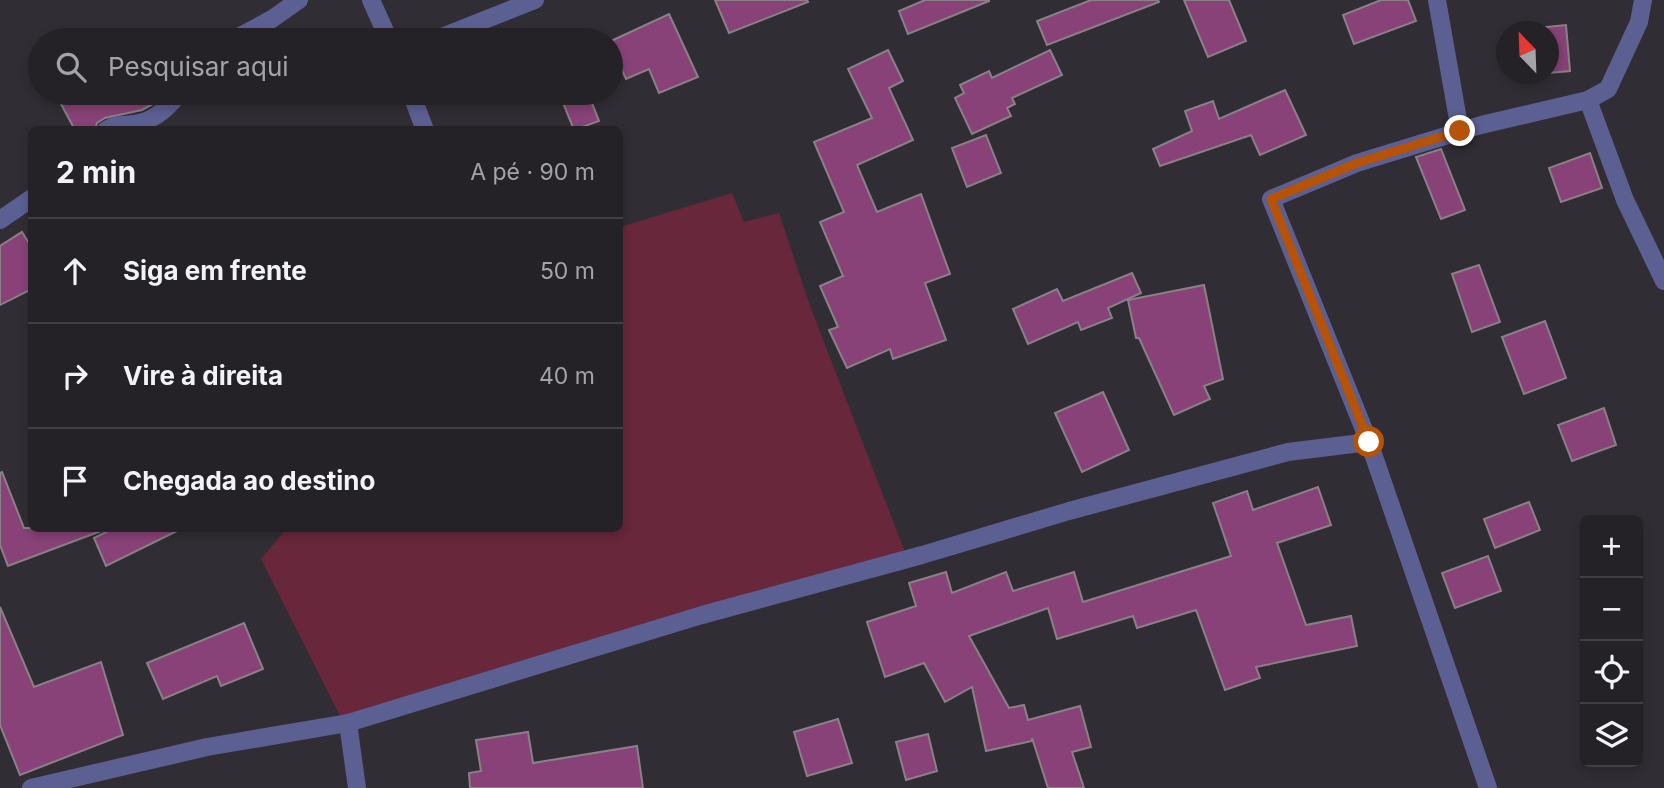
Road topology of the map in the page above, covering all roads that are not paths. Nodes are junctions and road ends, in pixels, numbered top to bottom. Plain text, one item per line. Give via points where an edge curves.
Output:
1 (299, 0) edge
2 (371, 0) edge
3 (535, 0) edge
4 (1437, 0) edge
5 (1643, 0) edge
6 (255, 28) edge
7 (384, 28) edge
8 (464, 28) edge
9 (1588, 100) junction
10 (169, 105) edge
11 (416, 105) edge
12 (117, 126) edge
13 (423, 126) edge
14 (1460, 131) junction
15 (28, 201) edge
16 (0, 220) edge
17 (1664, 281) edge
18 (1369, 442) junction
19 (348, 723) junction
20 (32, 788) edge
21 (357, 788) edge
22 (1488, 788) edge

1 - 6 street
2 - 7 street
3 - 8 street
4 - 14 street
5 - 9 street via 1639,22 1608,89
9 - 14 street
9 - 17 street via 1625,200
10 - 12 street via 139,123
11 - 13 street
14 - 18 street via 1357,163 1271,199
15 - 16 street
18 - 19 street via 1288,452 1069,511 702,615
18 - 22 street
19 - 20 street via 207,747
19 - 21 street

